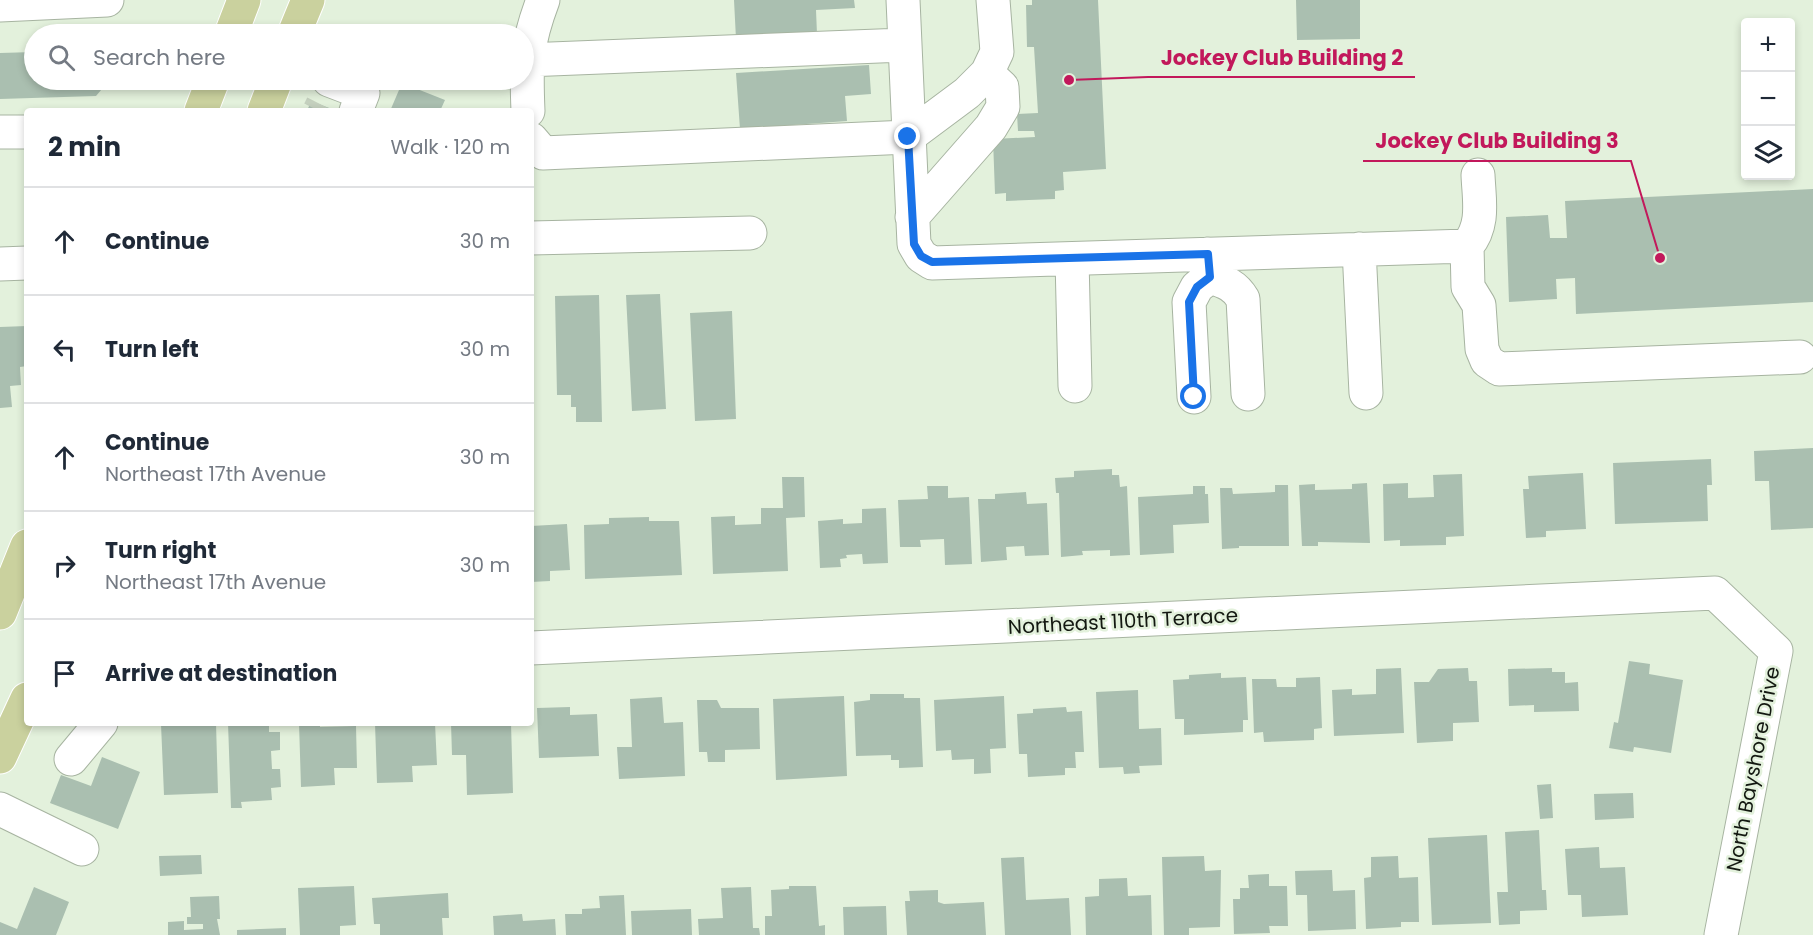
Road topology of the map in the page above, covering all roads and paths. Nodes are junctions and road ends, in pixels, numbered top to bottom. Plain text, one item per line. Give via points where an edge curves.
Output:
1 (107, 0) edge
2 (244, 0) edge
3 (308, 0) edge
4 (543, 0) edge
5 (903, 0) edge
6 (993, 0) edge
7 (0, 5) edge
8 (235, 24) edge
9 (298, 24) edge
10 (534, 24) edge
11 (904, 45) junction
12 (534, 60) edge
13 (987, 74) junction
14 (209, 90) edge
15 (272, 90) edge
16 (339, 90) edge
17 (527, 90) edge
18 (362, 94) edge
19 (202, 108) edge
20 (265, 108) edge
21 (528, 108) edge
22 (0, 132) edge
23 (24, 132) edge
24 (908, 137) junction
25 (534, 142) edge
26 (1478, 175) dead end
27 (912, 217) junction
28 (750, 232) dead end
29 (534, 238) edge
30 (1467, 246) junction
31 (1359, 249) junction
32 (1071, 259) junction
33 (24, 263) edge
34 (0, 264) edge
35 (1209, 266) junction
36 (1800, 357) dead end
37 (1075, 386) dead end
38 (1366, 393) dead end
39 (1248, 394) dead end
40 (1194, 397) dead end
41 (24, 553) edge
42 (1715, 593) joint
43 (0, 613) edge
44 (534, 648) edge
45 (24, 705) edge
46 (98, 726) edge
47 (0, 757) edge
48 (71, 759) dead end
49 (0, 809) edge
50 (82, 849) dead end
51 (1721, 935) edge

1 - 7 street
2 - 8 main road
3 - 9 main road
4 - 10 street
5 - 11 street
6 - 13 street via 997,52
11 - 12 street
11 - 24 street
13 - 24 street
13 - 27 street via 1002,87 1003,107 991,127
14 - 19 main road
15 - 20 main road
16 - 18 street
17 - 21 street
22 - 23 street
24 - 25 street via 543,153
24 - 27 street
26 - 30 street via 1480,223
27 - 32 street via 914,244 921,256 932,262
28 - 29 street
30 - 31 street
30 - 36 street via 1468,287 1479,305 1482,349 1487,361 1499,369
31 - 35 street
31 - 38 street
32 - 35 street
32 - 37 street
33 - 34 street
35 - 39 street via 1243,299
35 - 40 street via 1189,302
41 - 43 main road
42 - 44 street, Northeast 110th Terrace
42 - 51 street, North Bayshore Drive via 1776,651
45 - 47 main road
46 - 48 street
49 - 50 street

